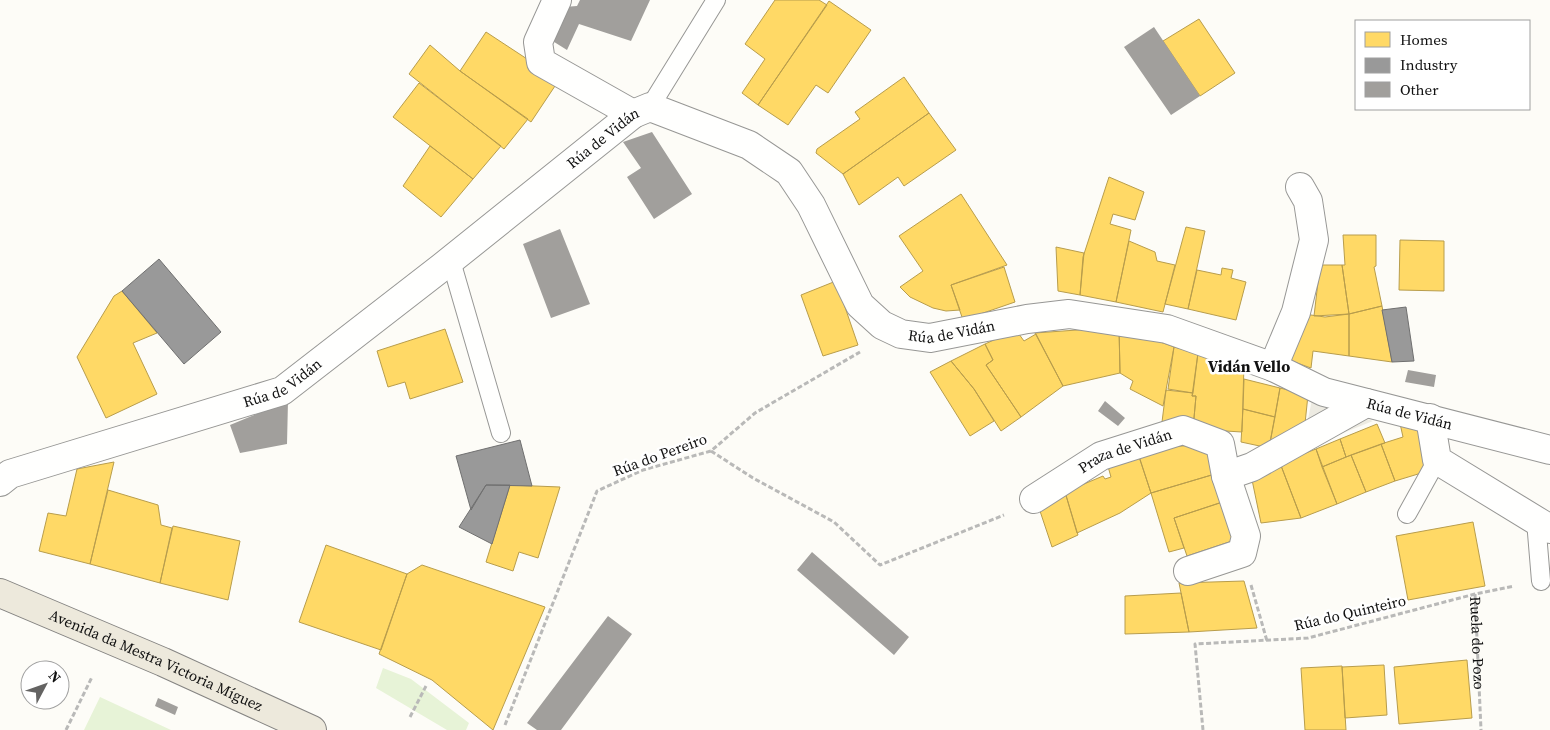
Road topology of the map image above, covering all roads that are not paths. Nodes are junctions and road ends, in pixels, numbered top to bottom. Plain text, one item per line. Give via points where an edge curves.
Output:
1 (557, 0) edge
2 (716, 0) edge
3 (642, 110) junction
4 (1300, 187) dead end
5 (451, 261) junction
6 (1273, 367) junction
7 (1366, 403) junction
8 (1430, 418) junction
9 (501, 433) dead end
10 (1550, 450) edge
11 (1437, 460) junction
12 (1226, 476) junction
13 (0, 482) edge
14 (1034, 499) road end
15 (1407, 514) dead end
16 (1543, 525) edge
17 (1188, 571) dead end
18 (1541, 581) road end
19 (0, 593) edge
20 (312, 730) edge

1 - 3 street via 538,42 541,62
2 - 3 lane
3 - 5 street, Rúa de Vidán
3 - 6 street, Rúa de Vidán via 749,145 789,172 811,205 860,306 882,325 901,334 930,338 1069,314 1167,329
4 - 6 street via 1308,201 1314,240 1296,312
5 - 9 lane
5 - 13 street, Rúa de Vidán via 282,391 10,474
6 - 7 street, Rúa de Vidán via 1324,392
7 - 8 street, Rúa de Vidán
7 - 12 street via 1252,467
8 - 10 street, Rúa de Vidán
8 - 11 street
11 - 15 lane
11 - 16 street
12 - 14 street, Praza de Vidán via 1220,444 1183,430 1101,456
12 - 17 street, Praza de Vidán via 1246,536 1242,553
16 - 18 lane
19 - 20 main road, Avenida da Mestra Victoria Míguez via 164,662

